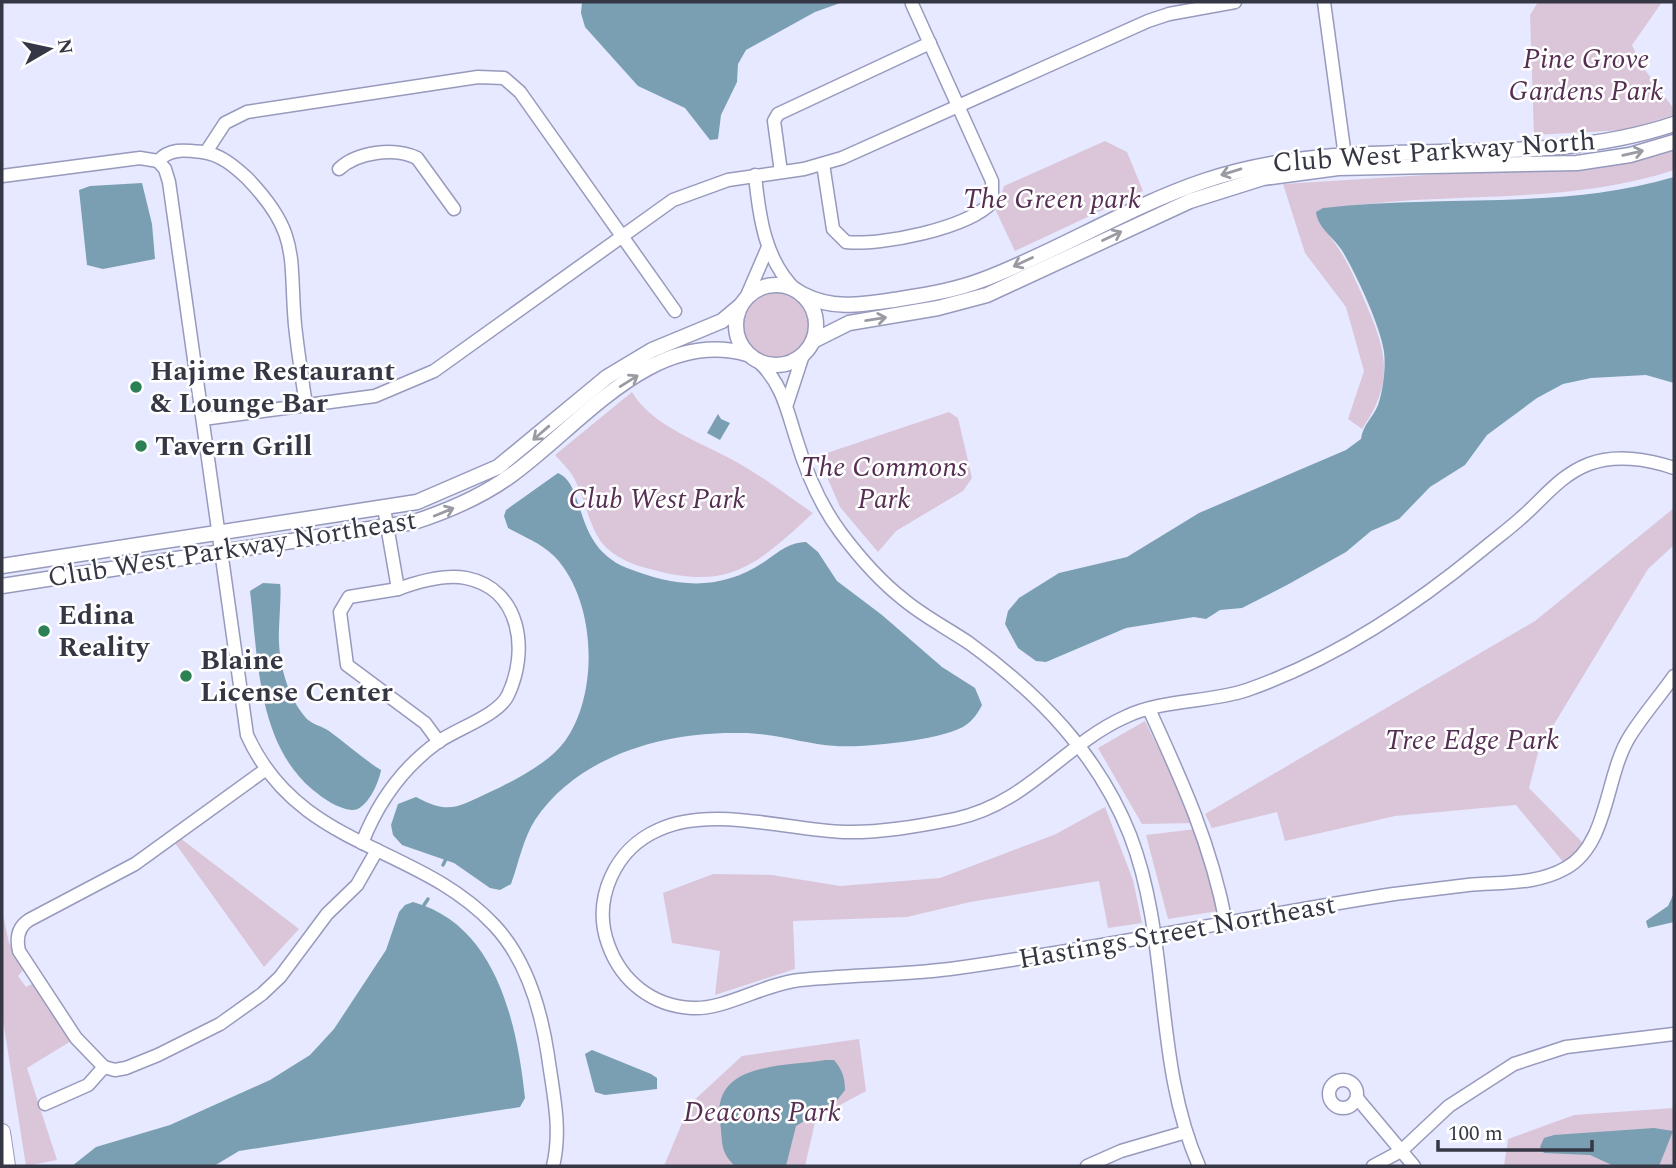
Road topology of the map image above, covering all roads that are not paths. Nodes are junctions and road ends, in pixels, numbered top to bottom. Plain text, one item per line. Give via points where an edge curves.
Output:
1 (1235, 2) edge
2 (1324, 2) edge
3 (912, 4) dead end
4 (930, 43) junction
5 (959, 106) junction
6 (1674, 124) edge
7 (1674, 142) edge
8 (206, 152) junction
9 (1347, 154) junction
10 (158, 161) junction
11 (823, 164) junction
12 (339, 169) dead end
13 (1346, 170) junction
14 (781, 172) junction
15 (755, 175) junction
16 (2, 176) edge
17 (454, 209) dead end
18 (622, 236) junction
19 (768, 247) junction
20 (799, 293) junction
21 (743, 301) junction
22 (675, 312) dead end
23 (813, 341) junction
24 (747, 355) junction
25 (803, 355) junction
26 (760, 363) junction
27 (787, 404) junction
28 (306, 405) junction
29 (203, 419) junction
30 (1674, 468) edge
31 (384, 508) junction
32 (386, 526) junction
33 (220, 533) junction
34 (109, 550) junction
35 (221, 553) junction
36 (2, 566) edge
37 (112, 571) junction
38 (2, 586) edge
39 (398, 589) junction
40 (1674, 676) edge
41 (1149, 709) junction
42 (439, 742) junction
43 (1080, 746) junction
44 (265, 770) junction
45 (362, 843) junction
46 (377, 850) junction
47 (1226, 923) junction
48 (1155, 934) junction
49 (1674, 1034) edge
50 (104, 1067) junction
51 (1357, 1098) dead end
52 (45, 1104) dead end
53 (2, 1132) edge
54 (1186, 1132) junction
55 (1401, 1151) junction
56 (7, 1166) edge
57 (553, 1166) edge
58 (1087, 1166) edge
59 (1199, 1166) edge
60 (1373, 1166) edge
61 (1413, 1166) edge

1 - 5 street via 1169,13
2 - 9 street
3 - 4 street
4 - 5 street
4 - 14 street via 778,114 774,121
5 - 11 street
5 - 11 street via 992,181 992,202 976,216 913,235 846,242 833,229
6 - 9 street, Club West Parkway North via 1574,145
13 -> 7 street via 1577,163
8 - 10 street via 165,153
8 - 18 street via 225,122 259,109 478,77 504,78 520,92
8 - 28 street via 233,164 273,209 287,237
9 - 13 street
9 -> 20 street, Club West Parkway North via 1261,164 1203,181 960,287 853,306 819,303
10 - 16 street via 150,157
10 - 29 street via 169,182
11 - 14 street
12 - 17 street via 355,159 409,154 425,168
23 -> 13 street via 849,323 987,295 1178,206 1235,186 1283,175
14 - 15 street
15 - 18 street via 673,200
15 - 19 street
18 - 22 street
18 - 28 street via 434,371 375,396
19 - 20 street via 782,275
19 - 21 street
20 - 21 street via 770,285
20 - 23 street via 814,311
21 - 24 street via 735,326
21 -> 31 street, Club West Parkway Northeast via 722,321 652,350 607,377 498,467 417,502
23 - 25 street
24 - 26 street
32 -> 24 street, Club West Parkway Northeast via 437,515 487,491 527,464 608,395 659,364 702,348 726,348
25 - 26 street via 783,365
25 - 27 street
26 - 27 street
27 - 43 street via 814,488 841,534 904,600 969,643 1027,690
28 - 29 street
29 - 33 street
30 - 41 street via 1633,458 1594,461 1562,477 1524,516 1422,599 1317,658 1240,693
31 - 32 street
31 - 33 street, Club West Parkway Northeast
32 - 35 street, Club West Parkway Northeast
32 - 39 street
33 - 34 street, Club West Parkway Northeast
33 - 35 street
34 - 36 street, Club West Parkway Northeast
34 - 37 street
35 - 37 street, Club West Parkway Northeast
35 - 44 street via 242,715
37 - 38 street, Club West Parkway Northeast
39 - 42 street via 349,597 340,612 347,665 425,723
39 - 42 street via 466,578 504,597 517,627 520,650 508,695 499,707
40 - 47 street, Hastings Street Northeast via 1627,739 1589,845 1581,858 1564,870 1531,881 1394,894
41 - 43 street via 1126,716
41 - 47 street via 1194,807
42 - 45 street via 392,784
43 - 48 street via 1130,834
43 - 48 street, Hastings Street Northeast via 1036,782 999,804 963,817 854,832 708,820 661,828 627,850 614,869 602,909 610,951 638,989 655,999 690,1008 710,1007 794,981 942,970
44 - 45 street via 311,815
44 - 50 street via 135,864 20,929 19,951 76,1038
45 - 46 street
46 - 50 street via 357,886 327,914 262,994 220,1024 158,1055 126,1068
46 - 57 street via 442,884 478,910 495,926 522,967 547,1045 557,1119
47 - 48 street, Hastings Street Northeast
48 - 54 street
49 - 55 street via 1566,1047 1514,1064 1450,1106
50 - 52 street via 88,1085
51 - 55 street
53 - 56 main road
54 - 58 street
54 - 59 street
55 - 60 street
55 - 61 street

